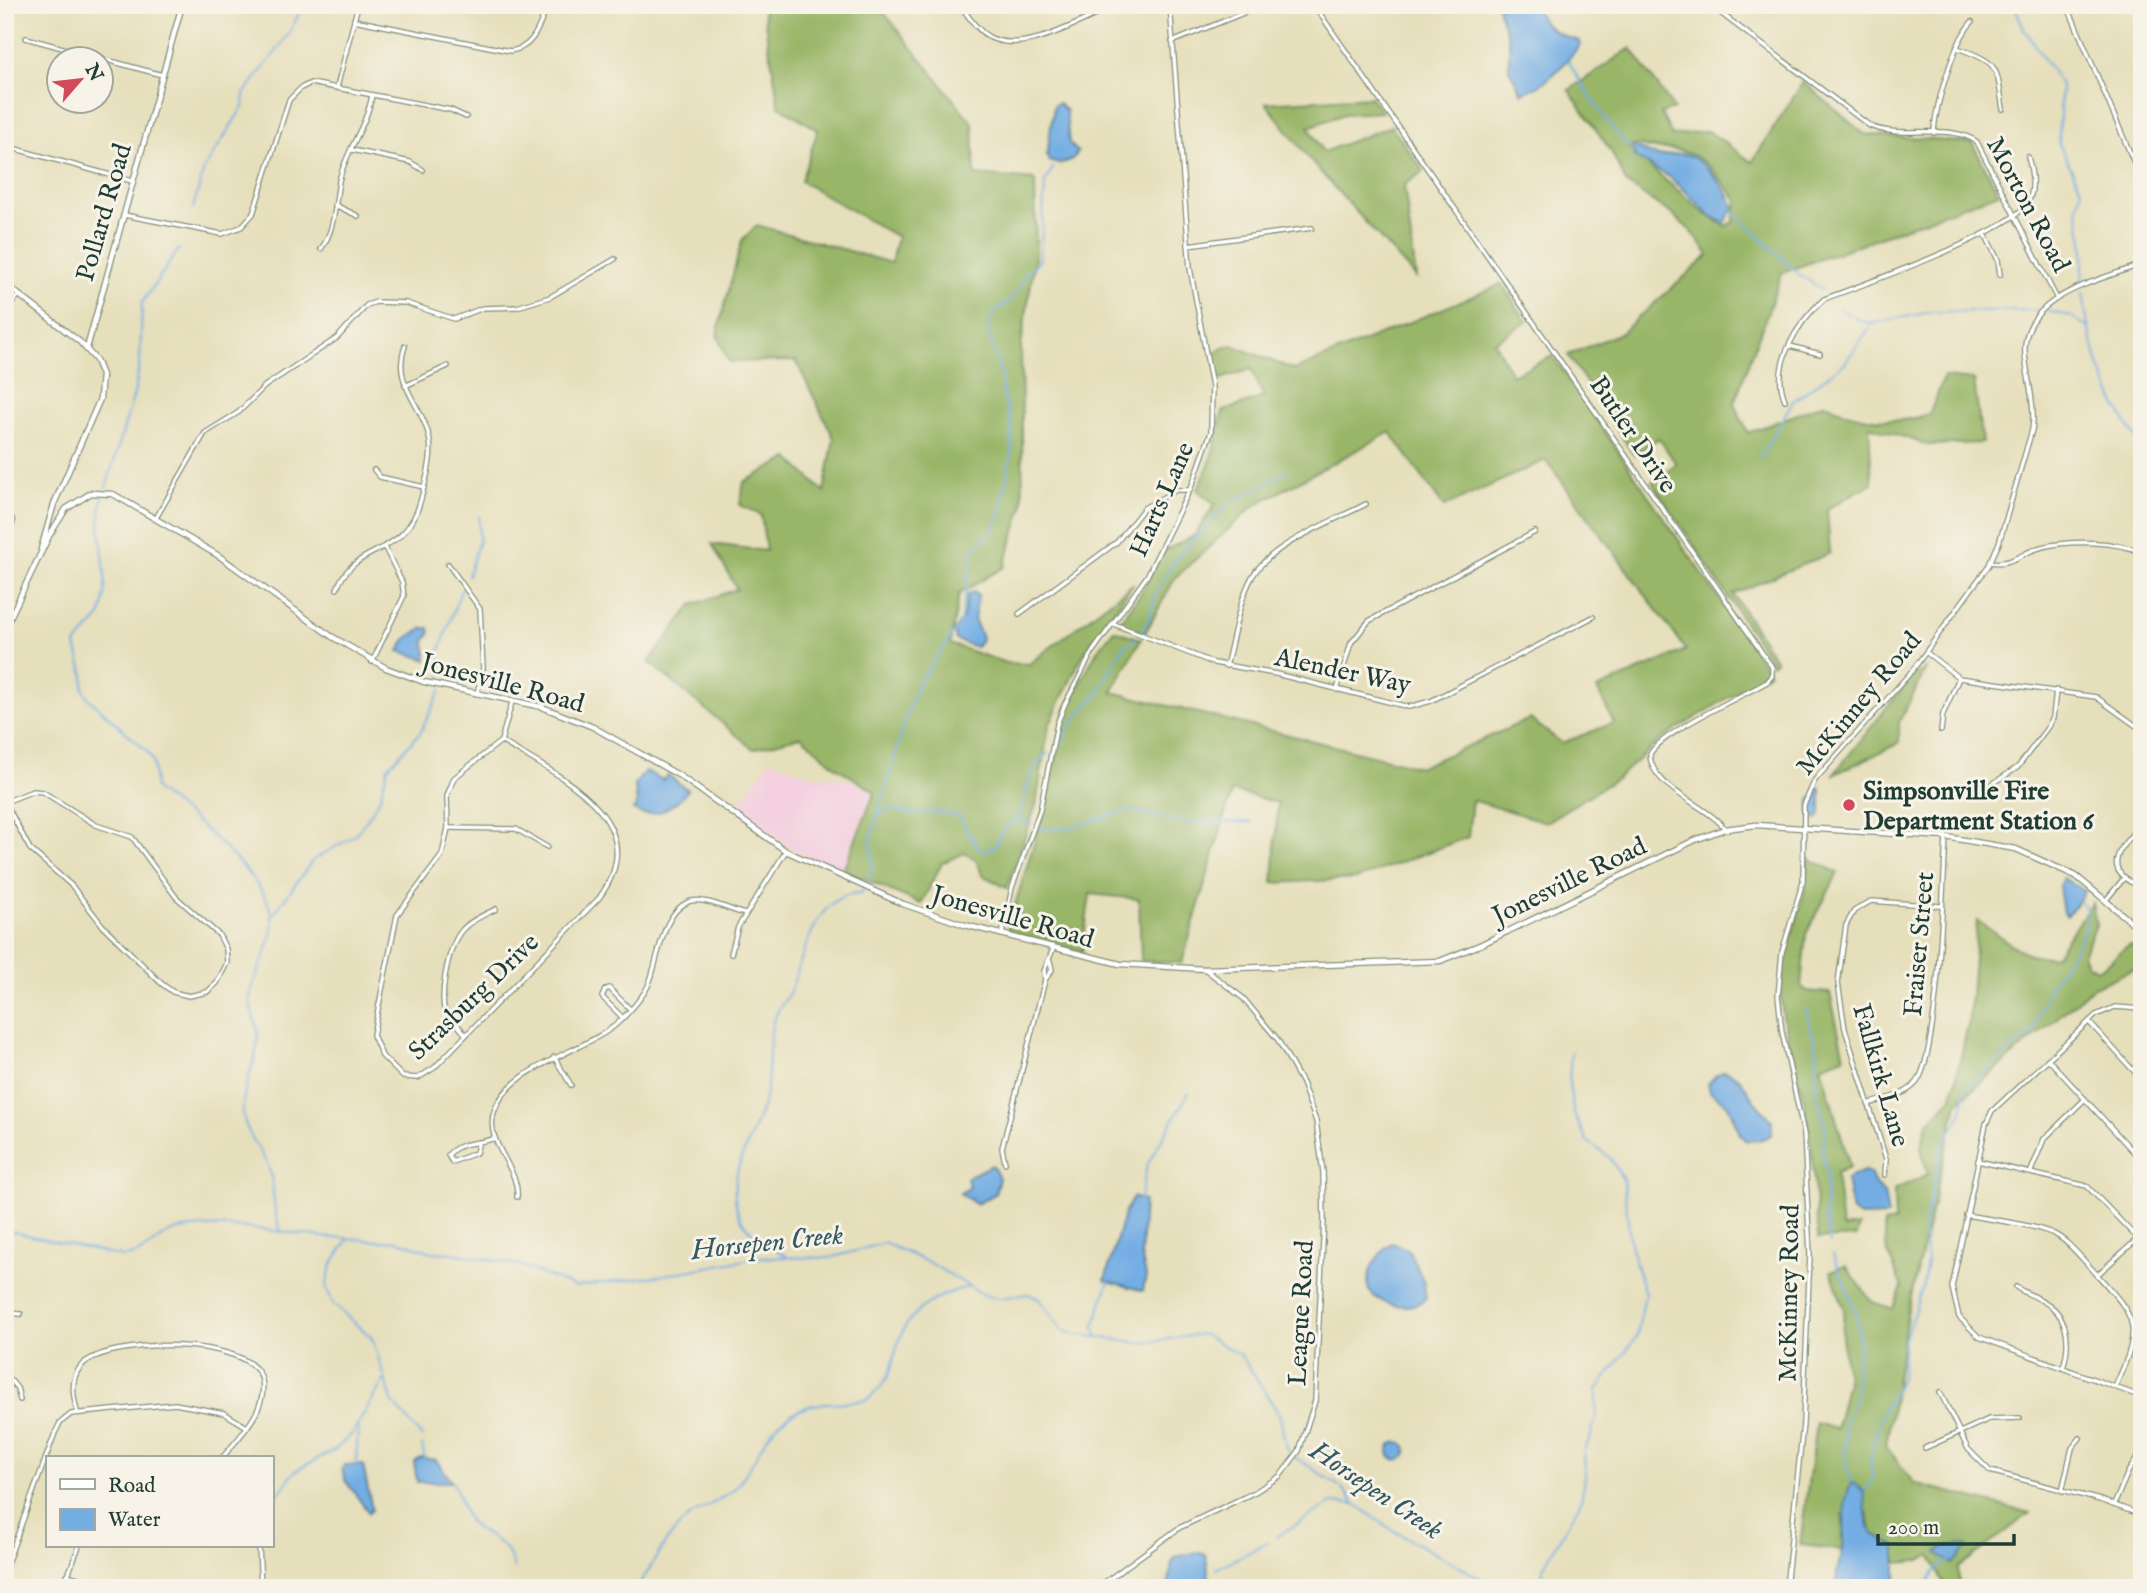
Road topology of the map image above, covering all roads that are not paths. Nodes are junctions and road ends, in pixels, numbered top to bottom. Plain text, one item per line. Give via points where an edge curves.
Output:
1 (182, 5) edge
2 (358, 5) edge
3 (548, 5) edge
4 (960, 5) edge
5 (1117, 5) edge
6 (1170, 5) edge
7 (1263, 5) edge
8 (1314, 5) edge
9 (1710, 5) edge
10 (2067, 5) edge
11 (2138, 5) edge
12 (2142, 14) edge
13 (355, 20) junction
14 (1972, 22) dead end
15 (26, 38) dead end
16 (1172, 42) junction
17 (1957, 48) junction
18 (162, 75) junction
19 (337, 88) junction
20 (372, 94) junction
21 (2003, 110) dead end
22 (466, 117) dead end
23 (1934, 133) junction
24 (5, 146) edge
25 (352, 150) junction
26 (2028, 157) dead end
27 (423, 170) dead end
28 (132, 181) junction
29 (2142, 181) edge
30 (335, 205) junction
31 (2016, 214) junction
32 (122, 215) junction
33 (358, 216) dead end
34 (1312, 228) dead end
35 (1985, 234) junction
36 (1188, 244) junction
37 (321, 249) dead end
38 (615, 259) dead end
39 (2142, 264) edge
40 (2000, 275) dead end
41 (5, 284) edge
42 (19, 295) junction
43 (2056, 298) junction
44 (5, 311) edge
45 (405, 346) dead end
46 (1790, 346) junction
47 (87, 348) junction
48 (1819, 354) dead end
49 (448, 366) dead end
50 (405, 387) junction
51 (1785, 400) dead end
52 (374, 470) dead end
53 (424, 487) junction
54 (1190, 490) junction
55 (1366, 504) dead end
56 (10, 514) dead end
57 (50, 516) junction
58 (156, 518) junction
59 (58, 520) junction
60 (1535, 532) dead end
61 (5, 545) edge
62 (385, 548) junction
63 (2142, 552) edge
64 (39, 557) junction
65 (1990, 562) junction
66 (448, 564) dead end
67 (337, 589) dead end
68 (1019, 614) dead end
69 (1592, 617) dead end
70 (1114, 624) junction
71 (5, 628) edge
72 (1927, 652) junction
73 (372, 662) junction
74 (1226, 666) junction
75 (1959, 678) junction
76 (1337, 690) junction
77 (2056, 690) junction
78 (477, 694) junction
79 (512, 702) junction
80 (2142, 730) edge
81 (1941, 732) dead end
82 (501, 741) junction
83 (1991, 785) dead end
84 (5, 802) edge
85 (2142, 823) edge
86 (1802, 827) junction
87 (448, 828) junction
88 (1725, 829) junction
89 (1946, 837) junction
90 (547, 848) dead end
91 (786, 850) junction
92 (2125, 877) junction
93 (2142, 887) edge
94 (2106, 900) junction
95 (1941, 906) junction
96 (496, 909) dead end
97 (745, 914) junction
98 (2142, 931) edge
99 (1002, 935) junction
100 (1053, 949) junction
101 (731, 954) dead end
102 (1205, 968) junction
103 (630, 1009) junction
104 (2142, 1009) edge
105 (623, 1018) junction
106 (2088, 1022) junction
107 (466, 1035) junction
108 (555, 1056) junction
109 (2048, 1059) junction
110 (2142, 1080) edge
111 (571, 1085) dead end
112 (2085, 1099) junction
113 (1868, 1104) junction
114 (495, 1138) junction
115 (478, 1145) junction
116 (1978, 1161) junction
117 (2142, 1161) edge
118 (1004, 1163) dead end
119 (2031, 1172) junction
120 (1885, 1175) dead end
121 (517, 1197) dead end
122 (1966, 1214) junction
123 (2140, 1237) edge
124 (2142, 1242) edge
125 (2097, 1275) junction
126 (2016, 1287) dead end
127 (5, 1313) edge
128 (21, 1314) dead end
129 (2063, 1368) junction
130 (5, 1374) edge
131 (2115, 1387) junction
132 (1940, 1392) dead end
133 (2142, 1397) edge
134 (20, 1400) dead end
135 (77, 1412) junction
136 (2020, 1418) dead end
137 (247, 1427) junction
138 (1958, 1432) junction
139 (2080, 1438) dead end
140 (1925, 1448) dead end
141 (2142, 1451) edge
142 (47, 1456) edge
143 (224, 1456) edge
144 (46, 1457) edge
145 (2062, 1491) junction
146 (2115, 1505) junction
147 (2142, 1515) edge
148 (78, 1548) edge
149 (259, 1548) edge
150 (5, 1569) edge
151 (67, 1575) junction
152 (416, 1582) dead end
153 (63, 1588) edge
154 (114, 1588) edge
155 (261, 1588) edge
156 (404, 1588) edge
157 (1097, 1588) edge
158 (1786, 1588) edge

1 - 18 street, Pollard Road
2 - 13 street
3 - 13 street via 533,39 510,51
4 - 5 street via 987,35 1016,43 1037,39
6 - 16 street, Harts Lane
7 - 16 street
8 - 88 street, Butler Drive via 1772,667 1767,682 1658,744 1650,754 1668,785
9 - 23 street, Morton Road via 1865,123 1890,132
10 - 29 street
11 - 12 street
13 - 19 street
14 - 17 street
15 - 18 street
16 - 36 street, Harts Lane
17 - 21 street via 1994,64 2000,76
17 - 23 street via 1934,119
18 - 28 street, Pollard Road
19 - 20 street
19 - 32 street via 311,83 289,100 253,214 241,227 222,233
20 - 22 street
20 - 25 street
23 - 31 street, Morton Road via 1964,135 1977,142
24 - 28 street
25 - 27 street via 410,162
25 - 30 street via 343,167
26 - 31 street via 2031,192
28 - 32 street, Pollard Road
30 - 33 street
30 - 37 street via 329,236
31 - 35 street
31 - 43 street, Morton Road
32 - 47 street, Pollard Road
34 - 36 street
35 - 40 street
35 - 46 street via 1824,299 1796,328
36 - 54 street, Harts Lane via 1213,400 1209,442
38 - 58 street via 550,297 517,307 483,308 454,319 406,303 367,304 337,338 205,433
39 - 43 street, McKinney Road
41 - 42 street
42 - 44 street
42 - 47 street
43 - 65 street, McKinney Road via 2035,319 2026,340 2033,424
45 - 50 street via 401,363
46 - 48 street
46 - 51 street via 1781,384
47 - 57 street via 101,371 100,399
49 - 50 street
50 - 53 street via 430,440
52 - 53 street via 380,477
53 - 62 street via 408,530
54 - 68 street via 1176,489 1143,508 1117,542
54 - 70 street, Harts Lane via 1147,576
55 - 74 street via 1261,564 1249,584
56 - 61 street via 13,522
57 - 59 street
57 - 64 street
58 - 59 street, Jonesville Road via 117,496 96,492 72,502
58 - 73 street, Jonesville Road via 238,568
59 - 64 street, Jonesville Road
60 - 76 street via 1369,621 1351,642
62 - 67 street via 345,569
62 - 73 street via 404,596
63 - 65 street via 2069,543 2040,547 2005,565
64 - 71 street, Jonesville Road
65 - 72 street, McKinney Road
66 - 78 street via 480,609 483,668
69 - 76 street, Alender Way via 1419,705 1398,707
70 - 74 street, Alender Way
70 - 99 street, Harts Lane via 1086,662 1060,716 1049,777 1012,888
72 - 75 street
72 - 86 street, McKinney Road via 1815,780
73 - 78 street, Jonesville Road via 405,676
74 - 76 street, Alender Way
75 - 77 street
75 - 81 street
77 - 80 street via 2096,697
77 - 83 street via 2053,718 2047,728 2018,766
78 - 79 street, Jonesville Road
79 - 82 street
79 - 91 street, Jonesville Road via 562,714 625,744 680,776
82 - 87 street, Strasburg Drive via 454,778 447,796
82 - 107 street, Strasburg Drive via 602,810 614,834 615,865 599,898
84 - 84 street via 30,849 72,886 103,926 162,985 189,996 206,992 217,983 227,963 219,935 176,897 132,836 96,825 43,792 20,794
85 - 92 street via 2118,851 2115,862
86 - 88 street, Jonesville Road
86 - 89 street, Jonesville Road
86 - 158 street, McKinney Road via 1803,881 1782,952 1778,996 1804,1134 1810,1254 1803,1424
87 - 90 street via 516,829
87 - 107 street, Strasburg Drive via 442,855 397,915 373,1035 395,1072 412,1078 424,1076
88 - 102 street, Jonesville Road via 1440,961
89 - 94 street, Jonesville Road via 1989,842 2031,854 2076,876
89 - 95 street, Fraiser Street
91 - 97 street
91 - 99 street, Jonesville Road via 933,916
92 - 93 street
92 - 94 street
94 - 98 street, Jonesville Road
95 - 113 street, Fraiser Street via 1933,1019 1920,1075 1907,1091
95 - 113 street, Fallkirk Lane via 1871,901 1857,908 1847,921 1839,987 1845,1032
96 - 107 street via 463,928 449,966 444,1009
97 - 101 street
97 - 103 street via 698,901 676,910 647,988
99 - 100 street, Jonesville Road
100 - 102 street, Jonesville Road via 1120,964
100 - 118 street via 1002,1148
102 - 157 street, League Road via 1243,998 1278,1040 1309,1098 1318,1131 1324,1221 1313,1413 1293,1461 1266,1487 1191,1520
103 - 105 street
103 - 105 street via 609,988 605,990 602,997
104 - 106 street via 2112,1008
105 - 108 street via 604,1033
106 - 109 street
106 - 110 street
108 - 111 street
108 - 114 street via 501,1099 494,1112
109 - 112 street
109 - 116 street via 1992,1111
112 - 117 street
112 - 119 street via 2044,1139
113 - 120 street, Fallkirk Lane via 1886,1159
114 - 115 street
114 - 121 street via 518,1188
115 - 115 street via 467,1143 448,1155 452,1162 476,1153
116 - 119 street
116 - 122 street
119 - 123 street via 2087,1186
122 - 125 street via 2054,1234
122 - 129 street via 1952,1287 1959,1317 1979,1337
123 - 124 street
123 - 125 street
125 - 131 street via 2125,1306 2133,1327 2131,1352
126 - 129 street via 2048,1304 2061,1318 2068,1339
127 - 128 street
129 - 131 street
130 - 134 street via 18,1388
131 - 133 street
132 - 138 street
135 - 137 street via 175,1404 224,1413
135 - 137 street via 75,1375 93,1356 108,1350 187,1346 231,1353 245,1358 258,1371 260,1403
135 - 142 street via 60,1423
136 - 138 street via 1992,1418
137 - 143 street
138 - 140 street
138 - 145 street via 1970,1453 1990,1471
139 - 145 street via 2072,1448
141 - 146 street
144 - 150 street
145 - 146 street
146 - 147 street
148 - 151 street
149 - 155 street
151 - 153 street
151 - 154 street
152 - 156 street

